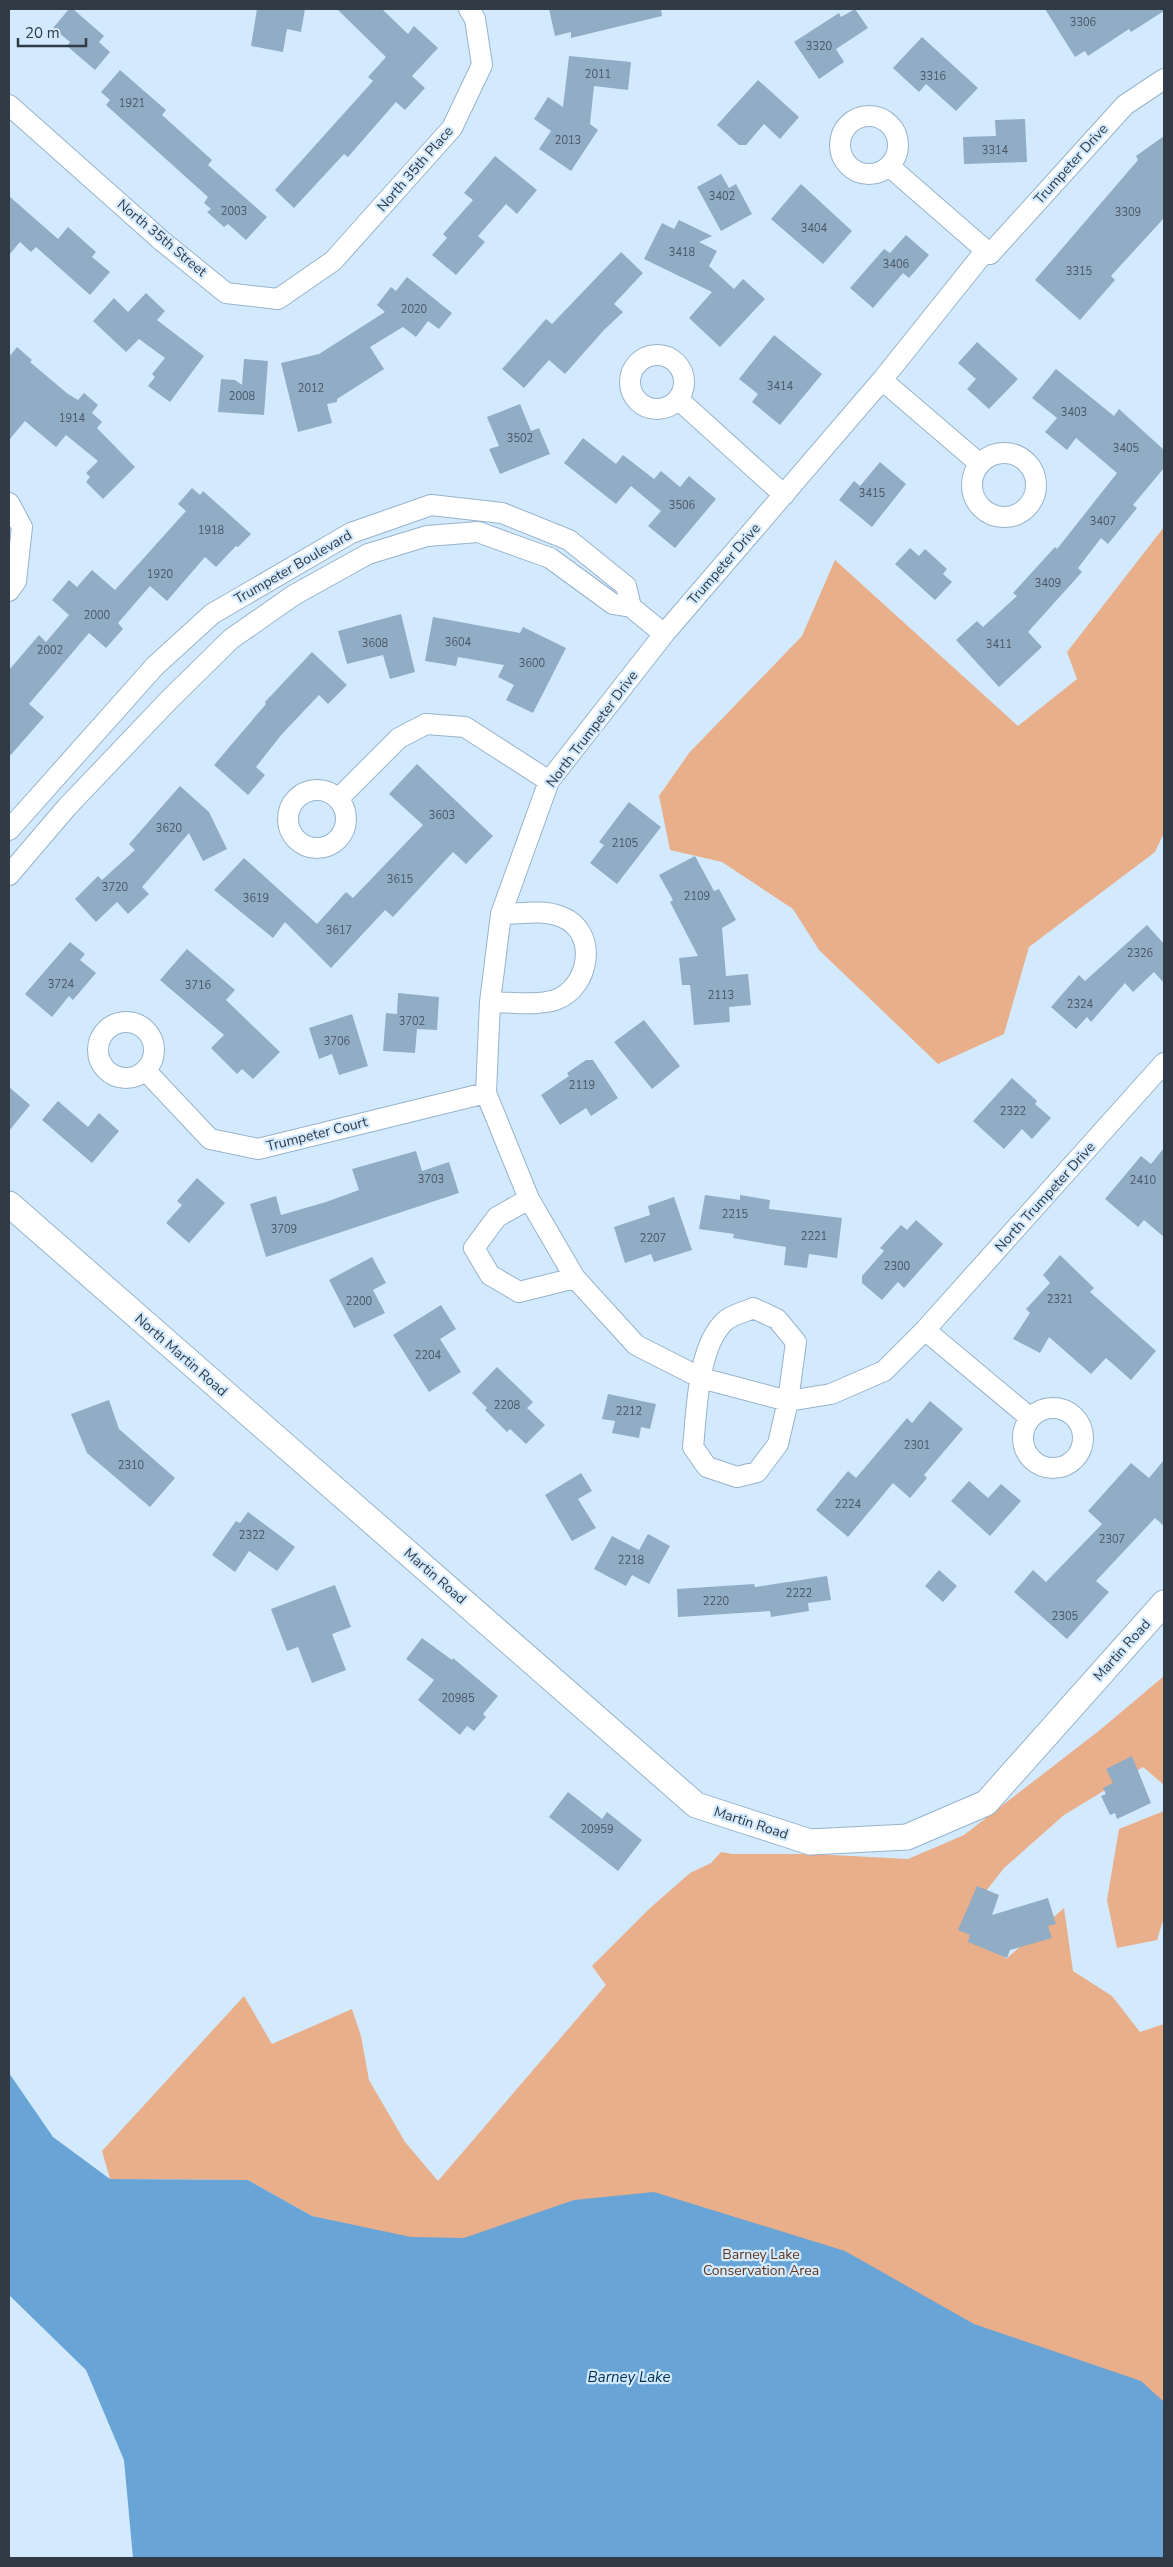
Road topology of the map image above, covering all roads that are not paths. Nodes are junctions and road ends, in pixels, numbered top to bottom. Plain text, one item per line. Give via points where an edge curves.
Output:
1 (469, 9) edge
2 (1164, 79) edge
3 (9, 105) edge
4 (890, 167) dead end
5 (986, 250) junction
6 (333, 261) joint
7 (882, 380) junction
8 (679, 400) dead end
9 (980, 464) dead end
10 (784, 494) junction
11 (9, 503) edge
12 (9, 591) edge
13 (631, 607) junction
14 (664, 634) junction
15 (549, 781) junction
16 (338, 799) dead end
17 (9, 830) edge
18 (9, 875) edge
19 (501, 914) junction
20 (490, 1002) junction
21 (1164, 1063) edge
22 (145, 1070) dead end
23 (486, 1092) junction
24 (529, 1199) junction
25 (9, 1204) edge
26 (575, 1278) junction
27 (925, 1330) junction
28 (701, 1378) junction
29 (788, 1400) junction
30 (1029, 1418) dead end
31 (355, 1504) joint
32 (1164, 1604) edge

1 - 6 street, North 35th Place via 475,19 482,65 452,128
2 - 5 street, Trumpeter Drive via 1125,105 990,254
3 - 6 street, North 35th Street via 162,241 226,293 278,299
4 - 5 street
5 - 7 street, Trumpeter Drive
7 - 9 street
7 - 10 street, Trumpeter Drive
8 - 10 street
10 - 14 street, Trumpeter Drive
11 - 12 street via 22,527 16,581
13 - 14 street, Trumpeter Boulevard
13 - 17 street, Trumpeter Boulevard via 626,586 569,540 502,513 431,505 351,532 212,614 155,666
13 - 18 street, Trumpeter Boulevard via 613,604 550,558 478,532 427,536 368,554 294,595 231,639 67,807
14 - 15 street, North Trumpeter Drive
15 - 16 street via 465,728 426,724 399,738
15 - 19 street, North Trumpeter Drive
19 - 20 street, North Trumpeter Drive
19 - 20 street via 547,912 564,917 577,928 585,944 586,962 582,978 570,992 554,1000
20 - 23 street, North Trumpeter Drive
21 - 27 street, North Trumpeter Drive
22 - 23 street, Trumpeter Court via 210,1139 258,1148
23 - 24 street, North Trumpeter Drive
24 - 26 street, North Trumpeter Drive
24 - 26 street via 497,1217 474,1248 490,1275 519,1292
25 - 31 street, North Martin Road
26 - 28 street, North Trumpeter Drive via 636,1346
27 - 29 street, North Trumpeter Drive via 884,1370 831,1394
27 - 30 street
28 - 29 street, North Trumpeter Drive
28 - 29 street via 712,1339 725,1320 753,1308 777,1319 796,1342
28 - 29 street via 692,1447 706,1467 737,1477 757,1472 778,1444
31 - 32 street, Martin Road via 696,1805 810,1842 907,1837 986,1803

